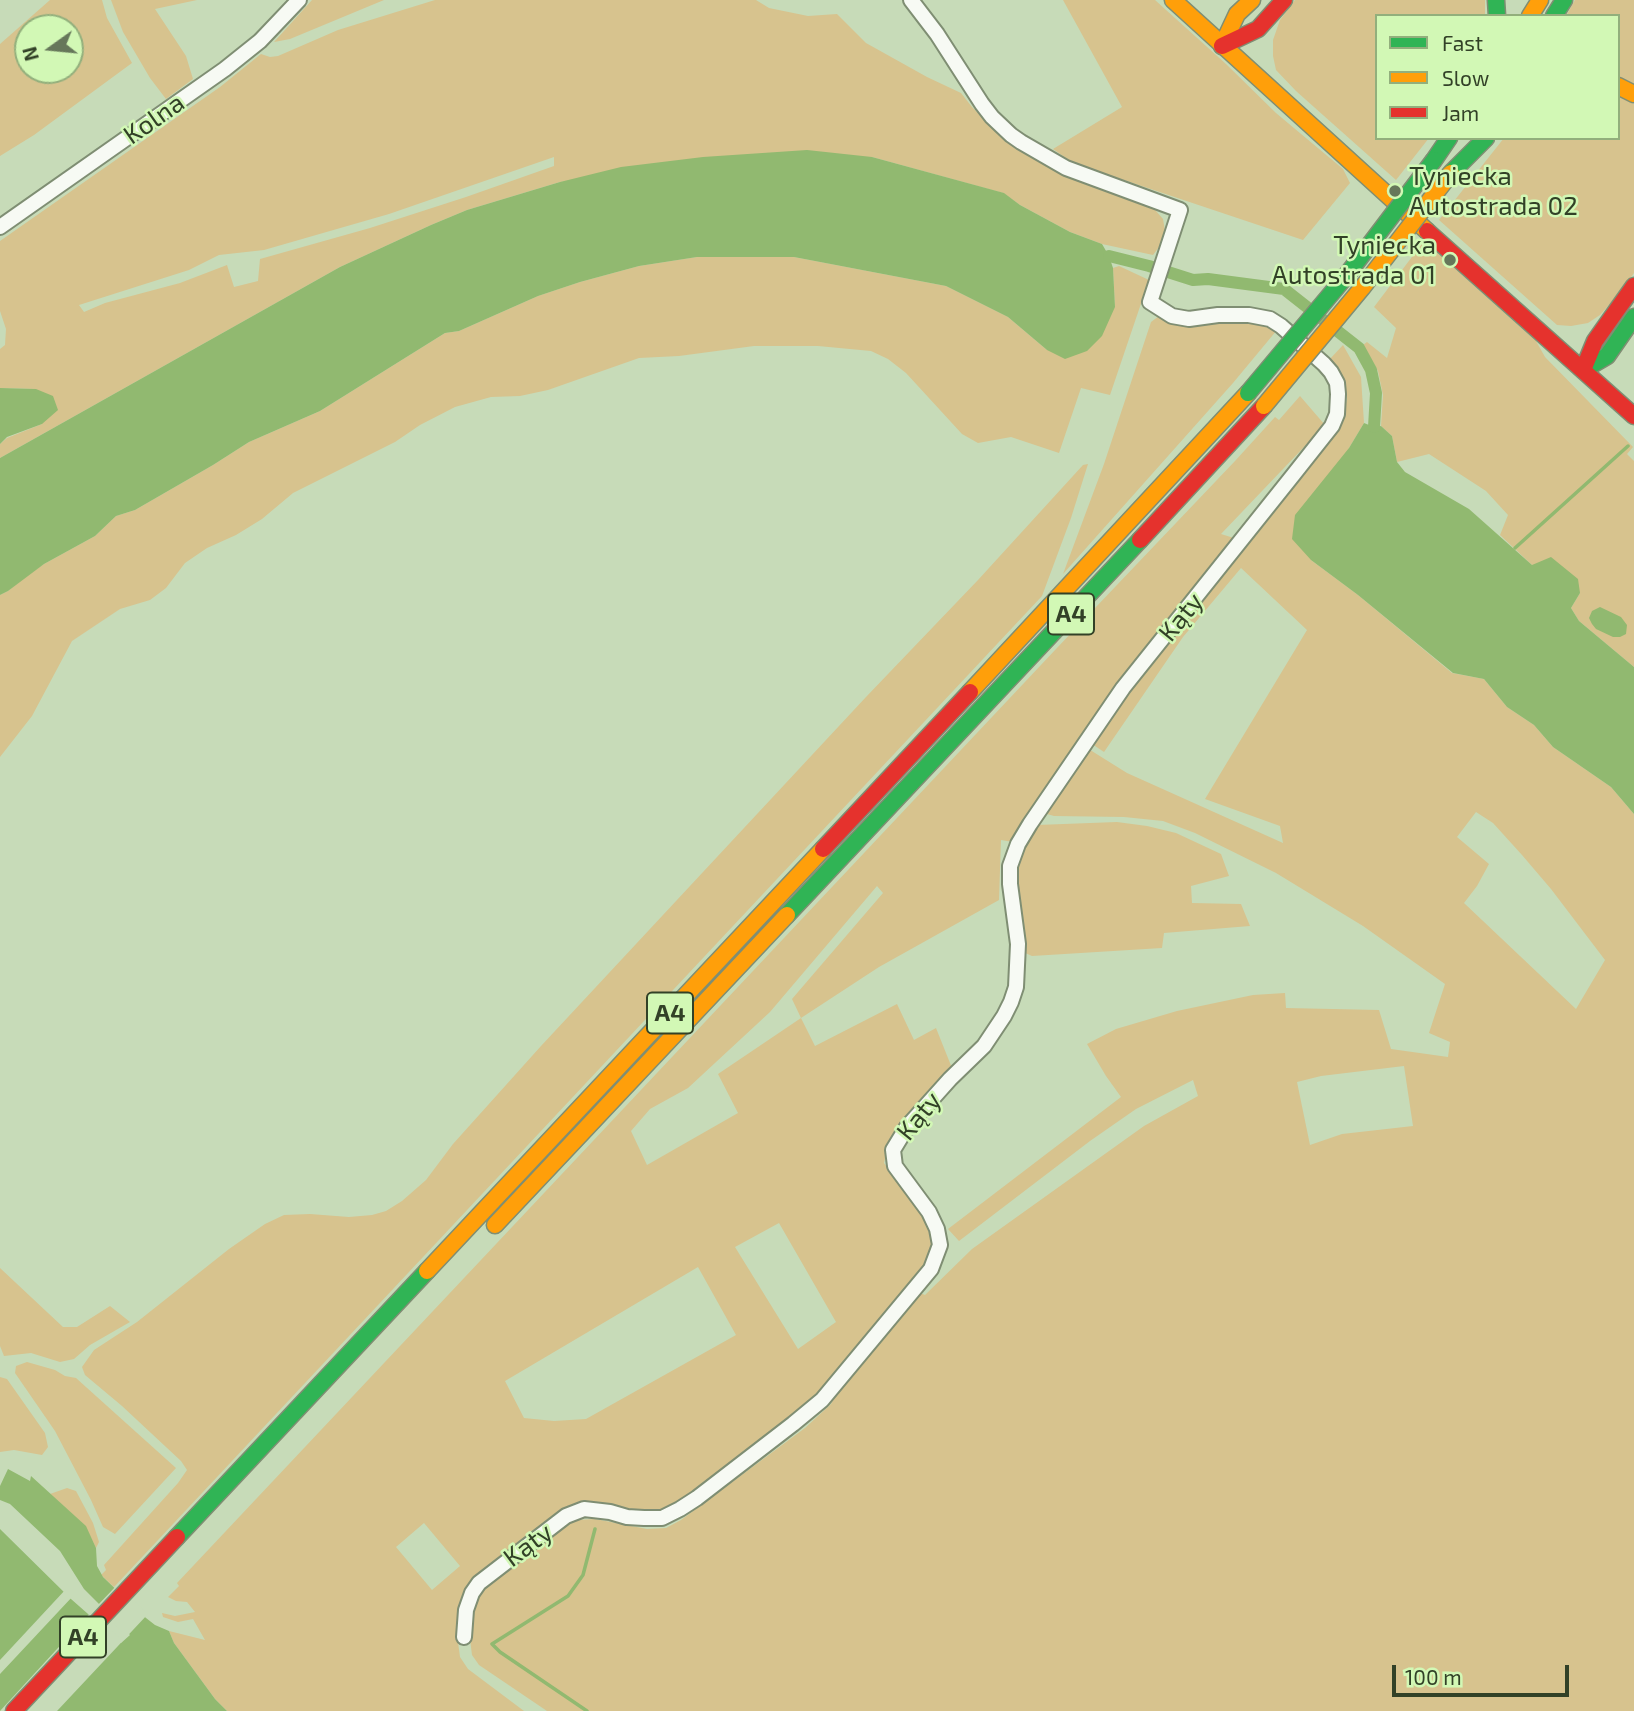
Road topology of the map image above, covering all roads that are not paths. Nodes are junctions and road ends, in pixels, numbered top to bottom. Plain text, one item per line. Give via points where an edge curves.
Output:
1 (299, 0) edge
2 (911, 0) edge
3 (1173, 0) edge
4 (1252, 0) edge
5 (1284, 0) edge
6 (1222, 46) junction
7 (1474, 140) edge
8 (1484, 140) edge
9 (1443, 146) edge
10 (1451, 173) junction
11 (0, 227) edge
12 (1634, 286) edge
13 (1634, 317) edge
14 (1583, 370) junction
15 (1634, 416) edge
16 (487, 1234) dead end
17 (464, 1637) dead end
18 (14, 1711) edge

1 - 11 street, Kolna via 225,69
2 - 17 street, Kąty via 982,104 1011,135 1066,169 1180,210 1150,302 1172,316 1249,314 1282,326 1331,372 1338,394 1337,415 1124,688 1018,844 1010,866 1018,943 1011,1002 984,1046 906,1127 893,1150 895,1166 937,1228 940,1245 931,1269 822,1400 793,1424 697,1498 662,1518 584,1509 566,1516 479,1583 466,1610
3 - 6 main road
4 - 6 main road via 1237,14
5 - 6 main road via 1258,29
6 - 14 main road
7 - 10 main road, A4
8 - 10 main road
9 - 18 main road, A4, bridge via 1346,276 1186,461
10 - 16 main road, A4, bridge via 1264,406
12 - 14 main road via 1594,341
13 - 14 main road via 1607,356
14 - 15 main road

